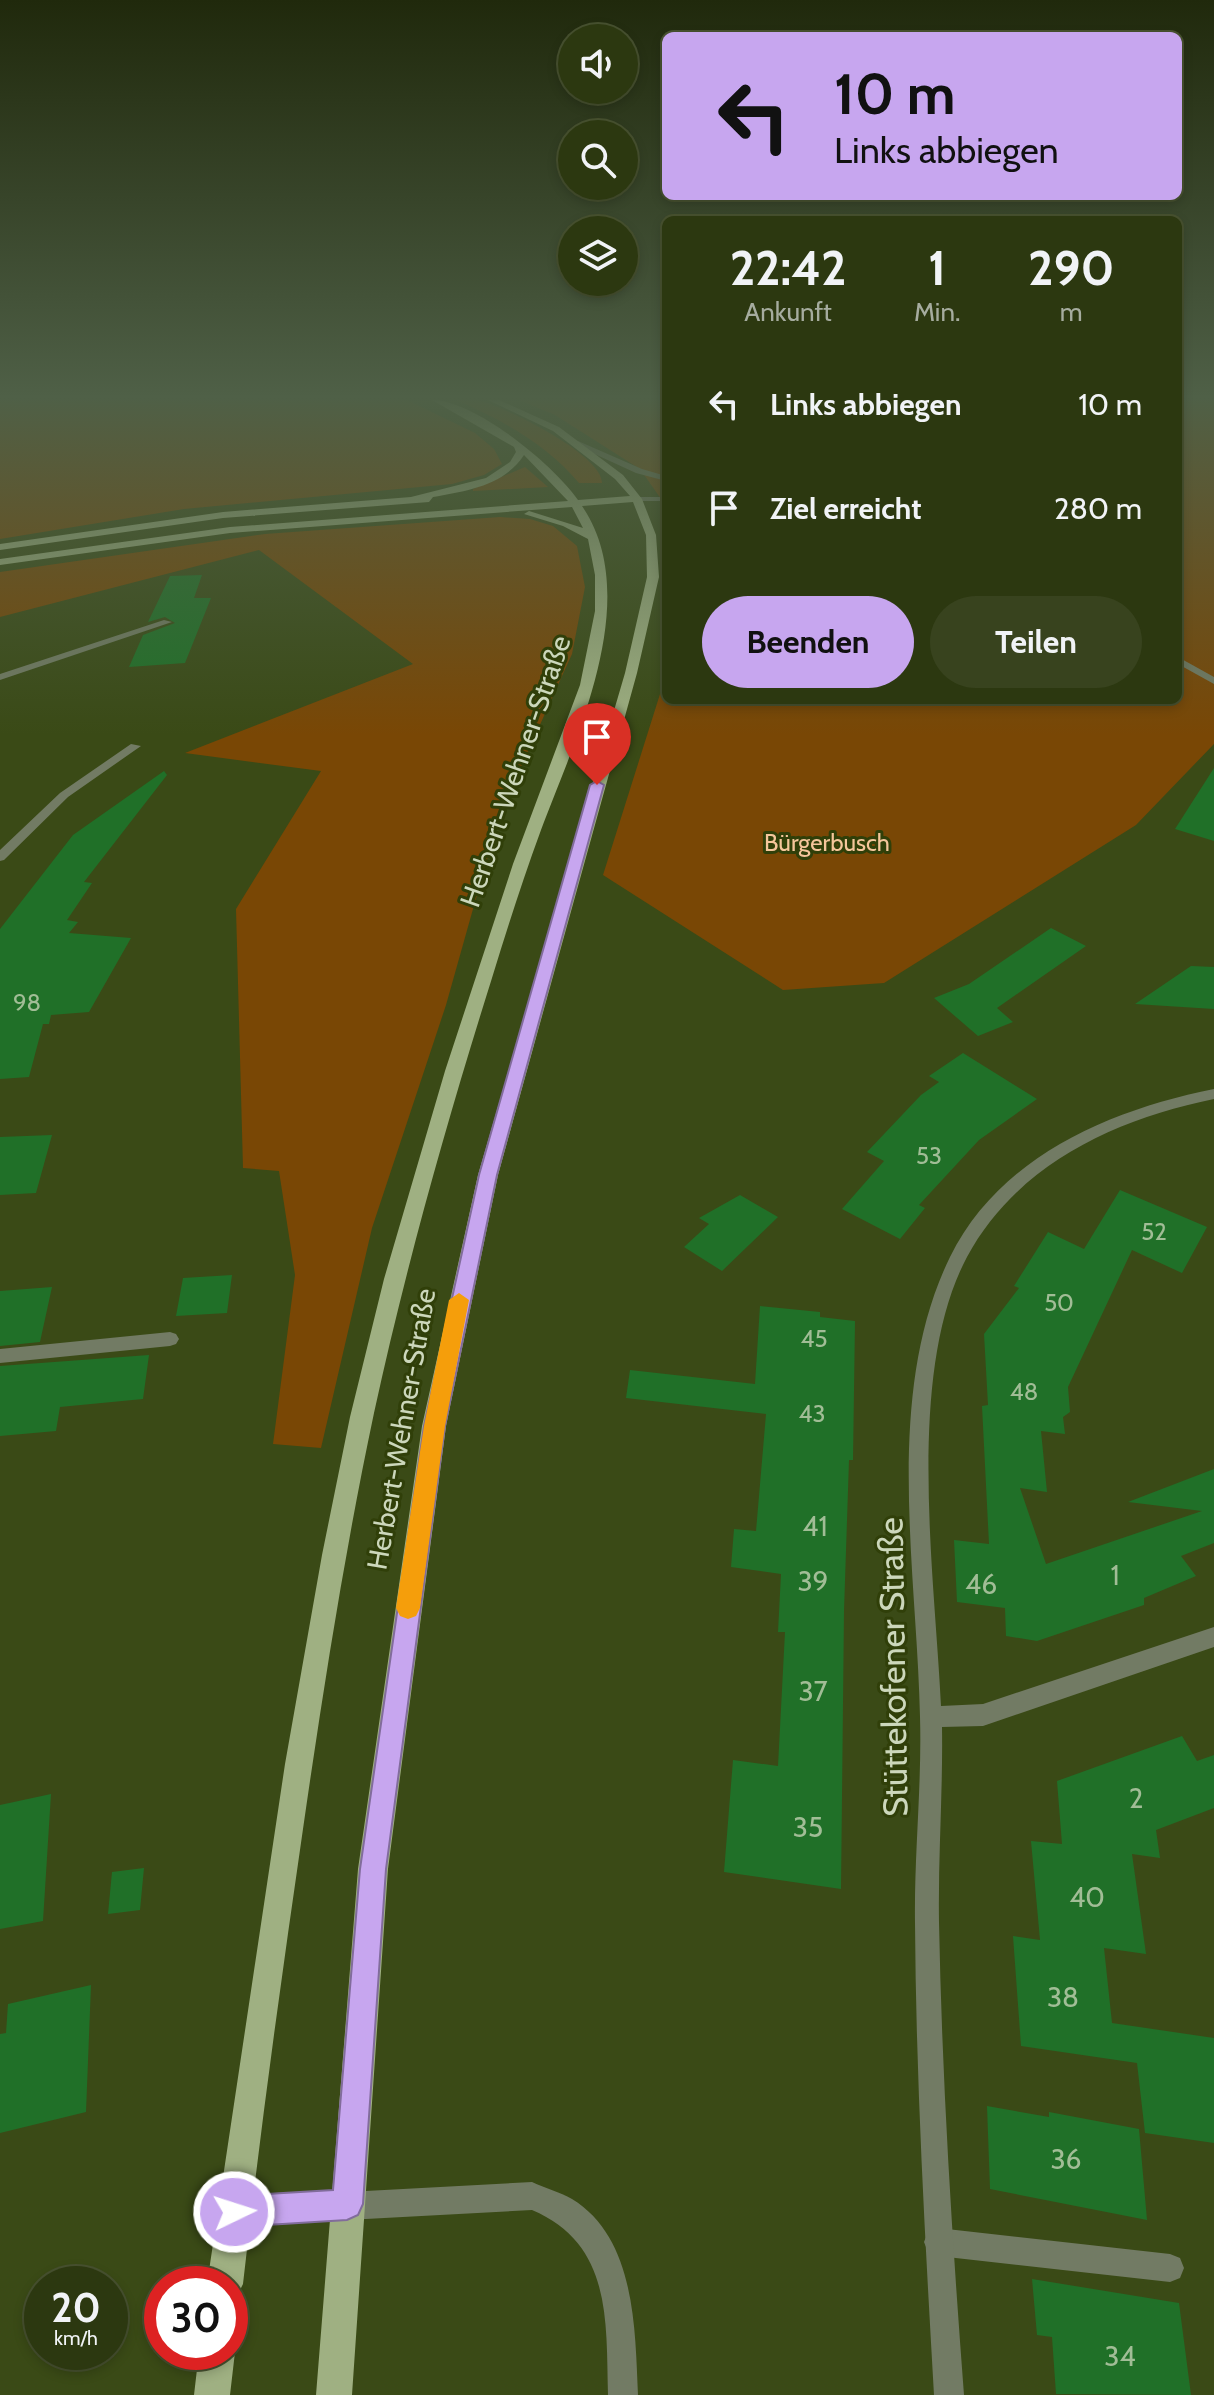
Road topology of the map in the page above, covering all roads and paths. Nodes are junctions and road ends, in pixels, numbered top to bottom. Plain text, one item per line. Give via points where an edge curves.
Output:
1 (269, 512) edge
2 (397, 512) edge
3 (519, 512) edge
4 (579, 512) edge
5 (642, 512) edge
6 (593, 537) junction
7 (0, 547) edge
8 (0, 562) edge
9 (167, 622) dead end
10 (1182, 662) edge
11 (0, 677) edge
12 (1214, 681) edge
13 (135, 746) dead end
14 (0, 857) edge
15 (1214, 1094) edge
16 (170, 1339) dead end
17 (0, 1356) edge
18 (1214, 1637) edge
19 (931, 1717) junction
20 (347, 2204) junction
21 (234, 2212) junction
22 (938, 2242) junction
23 (227, 2266) edge
24 (1170, 2268) dead end
25 (215, 2370) edge
26 (212, 2395) edge
27 (334, 2395) edge
28 (623, 2395) edge
29 (949, 2395) edge

1 - 7 main road
2 - 8 main road
3 - 6 main road
4 - 6 main road, Herbert-Wehner-Straße
5 - 20 main road, Herbert-Wehner-Straße via 654,554 649,604 488,1175 434,1426 373,1869
6 - 21 main road, Herbert-Wehner-Straße via 602,599 590,672 472,1016 394,1282 361,1421 318,1636
9 - 11 street
10 - 12 street
13 - 14 street via 64,795
15 - 19 street, Stüttekofener Straße via 1120,1119 1057,1153 994,1207 958,1257 929,1341 920,1474
16 - 17 street
18 - 19 street via 983,1715
19 - 22 street, Stüttekofener Straße via 927,1974
20 - 21 street
20 - 27 main road, Herbert-Wehner-Straße
20 - 28 street via 532,2196 560,2204 582,2222 602,2250 614,2284
21 - 23 main road, Herbert-Wehner-Straße
22 - 24 street
22 - 29 street, Stüttekofener Straße
25 - 26 main road

